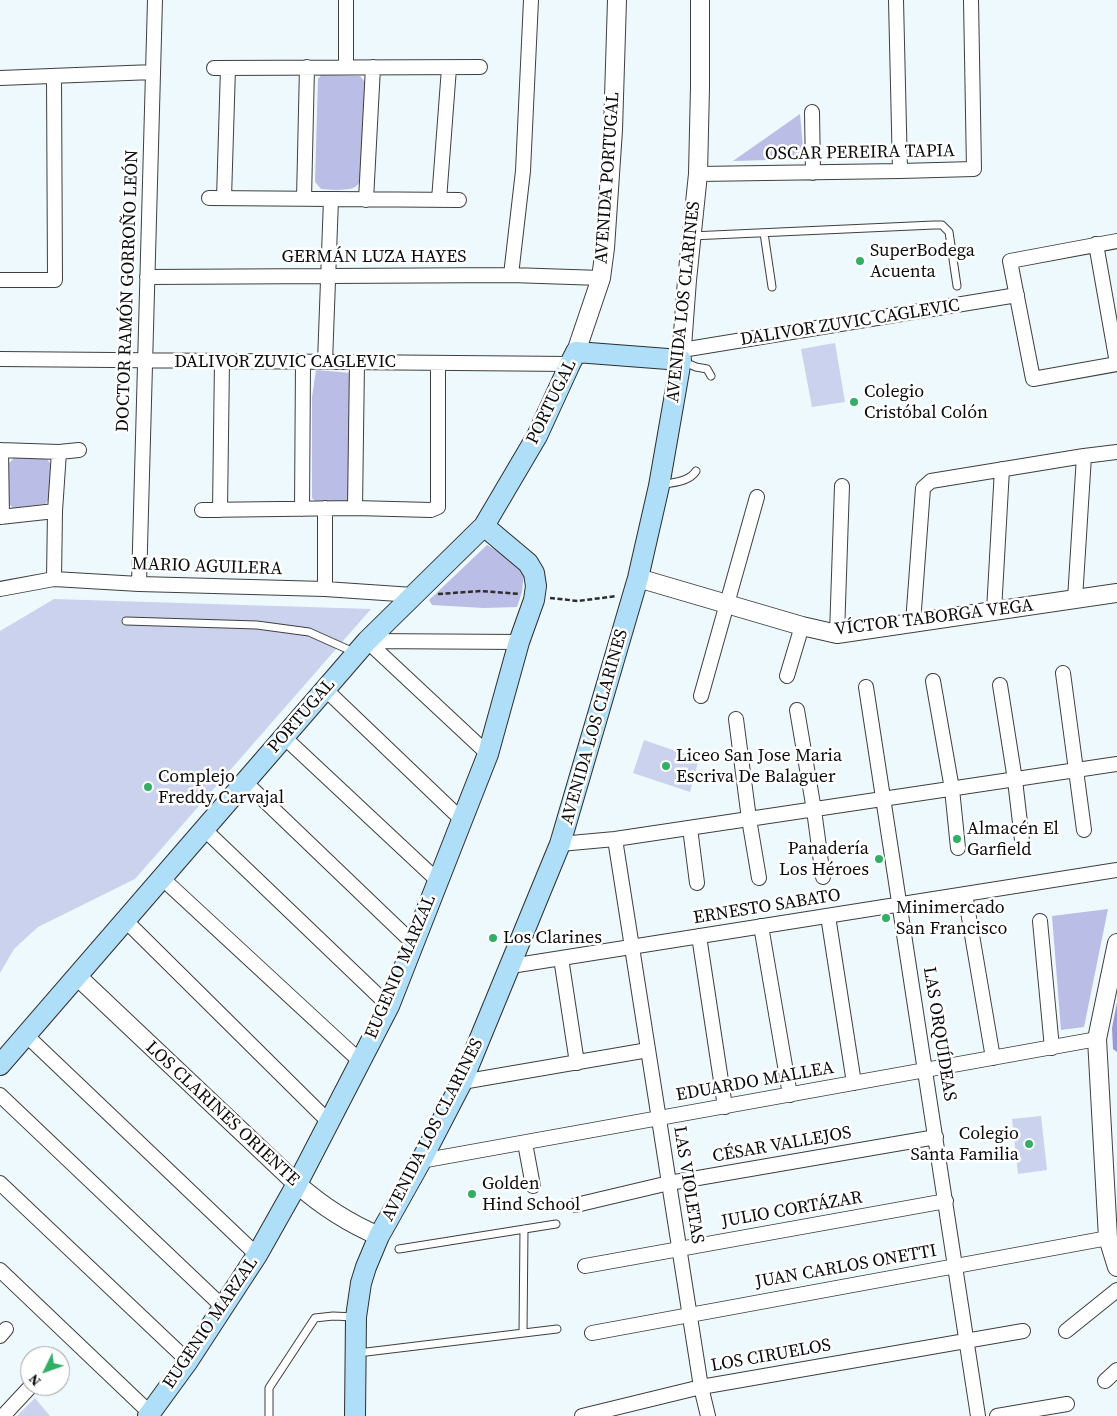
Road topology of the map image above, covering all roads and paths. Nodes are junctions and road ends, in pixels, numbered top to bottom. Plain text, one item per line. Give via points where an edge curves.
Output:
1 (155, 0) edge
2 (346, 0) edge
3 (531, 0) edge
4 (617, 0) edge
5 (700, 0) edge
6 (896, 0) edge
7 (971, 0) edge
8 (307, 67) junction
9 (346, 67) junction
10 (374, 67) junction
11 (480, 67) dead end
12 (214, 68) dead end
13 (228, 68) junction
14 (449, 68) junction
15 (153, 72) junction
16 (54, 76) junction
17 (0, 78) edge
18 (812, 112) dead end
19 (900, 171) junction
20 (813, 173) junction
21 (698, 174) junction
22 (209, 198) dead end
23 (224, 198) junction
24 (304, 199) junction
25 (331, 199) junction
26 (366, 200) junction
27 (439, 200) junction
28 (459, 200) dead end
29 (764, 232) junction
30 (691, 236) junction
31 (1117, 241) edge
32 (1096, 244) junction
33 (511, 274) junction
34 (328, 276) junction
35 (147, 277) junction
36 (601, 278) junction
37 (0, 280) edge
38 (957, 286) dead end
39 (772, 287) dead end
40 (1017, 295) junction
41 (682, 355) junction
42 (573, 358) junction
43 (0, 359) edge
44 (145, 360) junction
45 (222, 361) junction
46 (303, 362) junction
47 (325, 362) junction
48 (357, 362) junction
49 (438, 363) junction
50 (1117, 363) edge
51 (711, 376) dead end
52 (1, 450) edge
53 (79, 450) dead end
54 (59, 452) junction
55 (1117, 452) edge
56 (1084, 456) junction
57 (1002, 469) junction
58 (696, 471) dead end
59 (658, 486) junction
60 (842, 486) dead end
61 (757, 497) dead end
62 (325, 508) junction
63 (355, 508) junction
64 (302, 509) junction
65 (202, 510) dead end
66 (220, 510) junction
67 (55, 511) junction
68 (1, 517) edge
69 (484, 526) junction
70 (638, 578) junction
71 (54, 579) junction
72 (139, 584) junction
73 (0, 589) edge
74 (325, 589) junction
75 (1117, 593) edge
76 (413, 595) junction
77 (1075, 599) junction
78 (726, 604) junction
79 (994, 611) junction
80 (126, 621) dead end
81 (913, 623) junction
82 (802, 626) junction
83 (837, 634) junction
84 (519, 642) junction
85 (362, 647) junction
86 (1062, 673) dead end
87 (787, 676) dead end
88 (933, 681) dead end
89 (1000, 685) dead end
90 (866, 687) dead end
91 (325, 690) junction
92 (701, 696) dead end
93 (797, 710) dead end
94 (736, 719) dead end
95 (284, 737) junction
96 (488, 754) junction
97 (1117, 764) edge
98 (1077, 770) junction
99 (1015, 780) junction
100 (245, 782) junction
101 (952, 789) junction
102 (884, 799) junction
103 (814, 810) junction
104 (749, 819) junction
105 (462, 820) junction
106 (690, 828) junction
107 (204, 829) junction
108 (1084, 830) dead end
109 (615, 839) junction
110 (1022, 840) dead end
111 (560, 844) junction
112 (958, 848) dead end
113 (1117, 870) edge
114 (823, 877) dead end
115 (162, 878) junction
116 (759, 878) dead end
117 (438, 881) junction
118 (697, 883) dead end
119 (965, 894) junction
120 (900, 905) junction
121 (828, 916) junction
122 (125, 920) junction
123 (1040, 920) dead end
124 (761, 926) junction
125 (699, 936) junction
126 (413, 943) junction
127 (1117, 944) edge
128 (632, 947) junction
129 (561, 958) junction
130 (511, 966) junction
131 (77, 976) junction
132 (389, 1006) junction
133 (26, 1035) junction
134 (1097, 1039) junction
135 (1052, 1048) junction
136 (648, 1050) junction
137 (992, 1058) junction
138 (360, 1061) junction
139 (577, 1063) junction
140 (0, 1064) edge
141 (925, 1070) junction
142 (462, 1082) junction
143 (854, 1083) junction
144 (0, 1095) edge
145 (790, 1095) junction
146 (725, 1107) junction
147 (659, 1119) junction
148 (329, 1122) junction
149 (936, 1137) junction
150 (525, 1143) junction
151 (421, 1161) junction
152 (0, 1183) edge
153 (669, 1183) junction
154 (296, 1184) junction
155 (533, 1186) dead end
156 (946, 1202) junction
157 (576, 1205) dead end
158 (556, 1224) dead end
159 (524, 1229) junction
160 (379, 1236) junction
161 (1108, 1238) junction
162 (399, 1249) dead end
163 (679, 1249) junction
164 (257, 1255) junction
165 (585, 1266) dead end
166 (955, 1266) junction
167 (1117, 1267) edge
168 (0, 1270) edge
169 (1117, 1290) edge
170 (223, 1307) junction
171 (690, 1314) junction
172 (356, 1318) junction
173 (557, 1329) dead end
174 (1023, 1331) dead end
175 (1066, 1331) dead end
176 (523, 1333) junction
177 (592, 1333) dead end
178 (967, 1340) junction
179 (355, 1353) junction
180 (188, 1361) junction
181 (1117, 1370) edge
182 (1105, 1381) dead end
183 (701, 1387) junction
184 (22, 1396) edge
185 (1067, 1404) dead end
186 (149, 1414) edge
187 (3, 1416) edge
188 (269, 1416) edge
189 (355, 1416) edge
190 (582, 1416) edge
191 (708, 1416) edge
192 (978, 1416) edge
193 (997, 1416) edge

1 - 15 street, DOCTOR RAMÓN GORROÑO LEÓN
2 - 9 street
3 - 33 street via 523,171
4 - 36 street, AVENIDA PORTUGAL via 613,130
5 - 21 street, AVENIDA LOS CLARINES
6 - 19 street
7 - 19 street, OSCAR PEREIRA TAPIA via 974,169
8 - 9 street
8 - 13 street
8 - 24 street
9 - 10 street
10 - 14 street
10 - 26 street
11 - 14 street
12 - 13 street
13 - 23 street
14 - 27 street
15 - 16 street
15 - 35 street, DOCTOR RAMÓN GORROÑO LEÓN
16 - 17 street
16 - 37 street via 55,280
18 - 20 street
19 - 20 street, OSCAR PEREIRA TAPIA
20 - 21 street, OSCAR PEREIRA TAPIA
21 - 30 street, AVENIDA LOS CLARINES
22 - 23 street
23 - 24 street
24 - 25 street
25 - 26 street
25 - 34 street
26 - 27 street
27 - 28 street
29 - 30 lane
29 - 38 lane via 942,226 949,232
29 - 39 lane
30 - 41 street, AVENIDA LOS CLARINES
31 - 32 street
32 - 40 street via 1010,261
32 - 50 street
33 - 34 street, GERMÁN LUZA HAYES
33 - 36 street, GERMÁN LUZA HAYES
34 - 35 street, GERMÁN LUZA HAYES
34 - 47 street
35 - 44 street, DOCTOR RAMÓN GORROÑO LEÓN
36 - 42 street, AVENIDA PORTUGAL
40 - 41 street, DALIVOR ZUVIC CAGLEVIC
40 - 50 street via 1032,379
41 - 42 main road, DALIVOR ZUVIC CAGLEVIC
41 - 51 lane via 696,367 707,369
41 - 59 main road, AVENIDA LOS CLARINES
42 - 49 street, DALIVOR ZUVIC CAGLEVIC
42 - 69 main road, PORTUGAL via 537,436
43 - 44 street, DALIVOR ZUVIC CAGLEVIC
44 - 45 street, DALIVOR ZUVIC CAGLEVIC
44 - 72 street, DOCTOR RAMÓN GORROÑO LEÓN
45 - 46 street, DALIVOR ZUVIC CAGLEVIC
45 - 66 street
46 - 47 street, DALIVOR ZUVIC CAGLEVIC
46 - 64 street
47 - 48 street, DALIVOR ZUVIC CAGLEVIC
48 - 49 street, DALIVOR ZUVIC CAGLEVIC
48 - 63 street
49 - 63 street via 438,507 431,510
52 - 54 street
52 - 68 street
53 - 54 street
54 - 67 street
55 - 56 street
56 - 57 street
56 - 77 street
57 - 79 street
57 - 81 street via 932,480 922,488
58 - 59 lane via 688,479
59 - 70 main road, AVENIDA LOS CLARINES
60 - 83 street
61 - 78 street
62 - 63 street
62 - 64 street
62 - 74 street
64 - 66 street
65 - 66 street
67 - 68 street
67 - 71 street
69 - 76 main road, PORTUGAL
69 - 84 main road, EUGENIO MARZAL via 528,563 534,573 534,600
70 - 78 street, VÍCTOR TABORGA VEGA
70 - 111 main road, AVENIDA LOS CLARINES
71 - 72 street, MARIO AGUILERA
71 - 73 street, MARIO AGUILERA
72 - 74 street, MARIO AGUILERA
74 - 76 street, MARIO AGUILERA
75 - 77 street, VÍCTOR TABORGA VEGA
76 - 85 main road, PORTUGAL
77 - 79 street, VÍCTOR TABORGA VEGA
78 - 82 street, VÍCTOR TABORGA VEGA
78 - 92 street
79 - 81 street, VÍCTOR TABORGA VEGA
80 - 85 lane via 257,625 309,632
81 - 83 street, VÍCTOR TABORGA VEGA
82 - 83 street, VÍCTOR TABORGA VEGA
82 - 87 street
84 - 85 street
84 - 96 main road, EUGENIO MARZAL
85 - 91 main road, PORTUGAL
85 - 96 street
86 - 98 street
88 - 101 street
89 - 99 street
90 - 102 street, LAS ORQUÍDEAS
91 - 95 main road, PORTUGAL
91 - 105 street
93 - 103 street
94 - 104 street
95 - 100 main road, PORTUGAL
95 - 117 street
96 - 105 main road, EUGENIO MARZAL
97 - 98 street
98 - 99 street
98 - 108 street
99 - 101 street
99 - 110 street
100 - 107 main road, PORTUGAL
100 - 126 street
101 - 102 street
101 - 112 street
102 - 103 street
102 - 120 street, LAS ORQUÍDEAS
103 - 104 street
103 - 114 street
104 - 106 street
104 - 116 street
105 - 117 main road, EUGENIO MARZAL
106 - 109 street
106 - 118 street
107 - 115 main road, PORTUGAL
107 - 132 street
109 - 111 street
109 - 128 street, LAS VIOLETAS
111 - 130 main road, AVENIDA LOS CLARINES
113 - 119 street, ERNESTO SABATO
115 - 122 main road, PORTUGAL
115 - 138 street
117 - 126 main road, EUGENIO MARZAL
119 - 120 street, ERNESTO SABATO
119 - 137 street
120 - 121 street, ERNESTO SABATO
120 - 141 street, LAS ORQUÍDEAS
121 - 124 street, ERNESTO SABATO
121 - 143 street
122 - 131 main road, PORTUGAL
122 - 148 street
123 - 135 street
124 - 125 street, ERNESTO SABATO
124 - 145 street
125 - 128 street, ERNESTO SABATO
125 - 146 street
126 - 132 main road, EUGENIO MARZAL
127 - 134 street
128 - 129 street, ERNESTO SABATO
128 - 136 street, LAS VIOLETAS
129 - 130 street, ERNESTO SABATO
129 - 139 street
130 - 142 main road, AVENIDA LOS CLARINES
131 - 133 main road, PORTUGAL
131 - 154 street, LOS CLARINES ORIENTE
132 - 138 main road, EUGENIO MARZAL
133 - 140 main road, PORTUGAL
133 - 164 street
134 - 135 street, EDUARDO MALLEA
134 - 161 street
135 - 137 street, EDUARDO MALLEA
136 - 139 street
136 - 147 street, LAS VIOLETAS
137 - 141 street, EDUARDO MALLEA
138 - 148 main road, EUGENIO MARZAL
139 - 142 street
141 - 143 street, EDUARDO MALLEA
141 - 149 street, LAS ORQUÍDEAS
142 - 151 main road, AVENIDA LOS CLARINES
143 - 145 street, EDUARDO MALLEA
144 - 170 street
145 - 146 street, EDUARDO MALLEA
146 - 147 street, EDUARDO MALLEA
147 - 150 street, EDUARDO MALLEA
147 - 153 street, LAS VIOLETAS
148 - 154 main road, EUGENIO MARZAL
149 - 153 street, CÉSAR VALLEJOS
149 - 156 street, LAS ORQUÍDEAS
150 - 151 street, EDUARDO MALLEA
150 - 155 street
151 - 160 main road, AVENIDA LOS CLARINES
152 - 180 street
153 - 157 street, CÉSAR VALLEJOS
153 - 163 street, LAS VIOLETAS
154 - 160 street, LOS CLARINES ORIENTE via 329,1210
154 - 164 main road, EUGENIO MARZAL
156 - 163 street, JULIO CORTÁZAR
156 - 166 street, LAS ORQUÍDEAS
158 - 159 lane
159 - 162 lane
159 - 176 lane
160 - 172 main road, AVENIDA LOS CLARINES via 362,1283
161 - 166 street, JUAN CARLOS ONETTI
161 - 167 street
163 - 165 street, JULIO CORTÁZAR
163 - 171 street, LAS VIOLETAS
164 - 170 main road, EUGENIO MARZAL
166 - 171 street, JUAN CARLOS ONETTI
166 - 178 street, LAS ORQUÍDEAS
168 - 186 street
169 - 175 street
170 - 180 main road, EUGENIO MARZAL
171 - 177 street, JUAN CARLOS ONETTI
171 - 183 street, LAS VIOLETAS
172 - 179 main road, AVENIDA LOS CLARINES
172 - 188 lane via 315,1318 269,1388
173 - 176 lane
174 - 178 street, LOS CIRUELOS
176 - 179 lane
178 - 183 street, LOS CIRUELOS
178 - 192 street, LAS ORQUÍDEAS
179 - 189 main road, AVENIDA LOS CLARINES
180 - 186 main road, EUGENIO MARZAL
181 - 182 street
183 - 190 street, LOS CIRUELOS
183 - 191 street, LAS VIOLETAS
184 - 187 street
185 - 193 street

